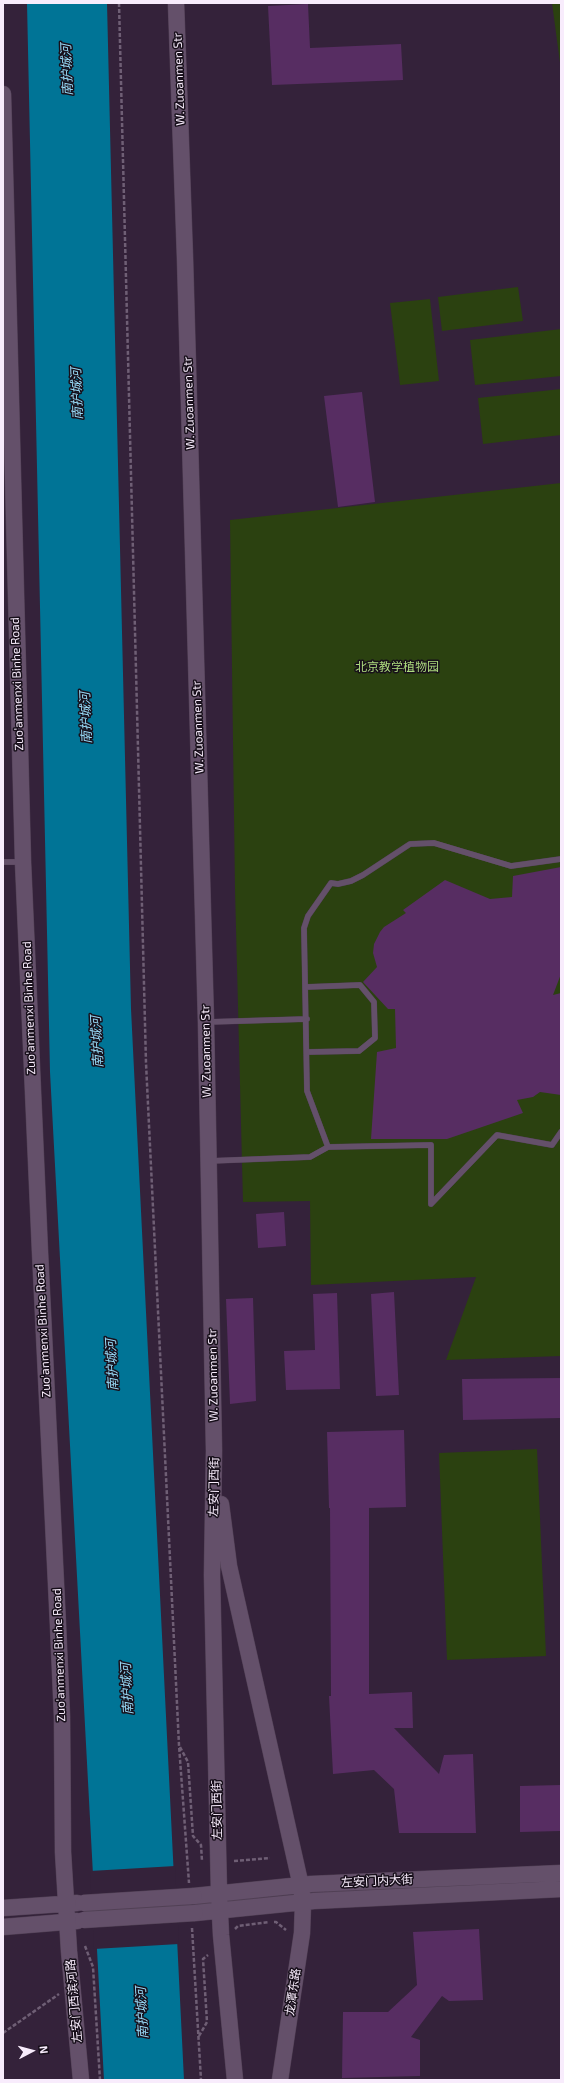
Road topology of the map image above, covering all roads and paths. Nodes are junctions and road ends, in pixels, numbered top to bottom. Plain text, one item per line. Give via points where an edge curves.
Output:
1 (119, 3) edge
2 (176, 3) edge
3 (3, 94) edge
4 (561, 859) edge
5 (3, 862) edge
6 (23, 862) junction
7 (306, 987) junction
8 (307, 1019) junction
9 (206, 1022) junction
10 (307, 1052) junction
11 (561, 1132) edge
12 (328, 1146) junction
13 (208, 1161) junction
14 (214, 1451) junction
15 (179, 1745) junction
16 (270, 1858) dead end
17 (234, 1862) dead end
18 (202, 1866) dead end
19 (561, 1873) edge
20 (301, 1886) junction
21 (561, 1889) edge
22 (191, 1892) junction
23 (218, 1893) junction
24 (303, 1903) junction
25 (66, 1904) junction
26 (3, 1908) edge
27 (220, 1911) junction
28 (193, 1920) junction
29 (67, 1921) junction
30 (3, 1927) edge
31 (286, 1930) dead end
32 (231, 1934) dead end
33 (85, 1946) dead end
34 (208, 1948) dead end
35 (59, 1994) dead end
36 (3, 2033) edge
37 (199, 2036) junction
38 (80, 2080) edge
39 (100, 2080) edge
40 (202, 2080) edge
41 (236, 2080) edge
42 (280, 2080) edge

1 - 15 path via 146,1063
2 - 9 street, W. Zuoanmen Str
3 - 6 street, Zuo'anmenxi Binhe Road via 11,708
4 - 7 lane via 511,866 423,842 410,844 351,881 331,883 305,921
5 - 6 lane
6 - 25 street, Zuo'anmenxi Binhe Road via 58,1625
7 - 8 lane
7 - 10 lane via 360,985 374,1002 375,1038 359,1051
8 - 9 lane
8 - 10 lane
9 - 13 street, W. Zuoanmen Str
10 - 12 lane via 307,1091
11 - 12 lane via 552,1145 497,1135 431,1204 431,1145
12 - 13 lane via 310,1157
13 - 14 street, W. Zuoanmen Str
14 - 20 street, 左安门西街 via 229,1566
14 - 23 street, 左安门西街 via 212,1575
15 - 18 path via 188,1762 193,1836 201,1845
15 - 22 path
16 - 17 path
19 - 20 street, 左安门内大街
20 - 23 street, 左安门内大街
20 - 24 street, 左安门西街
21 - 24 street, 左安门内大街
22 - 23 street, 左安门内大街
22 - 25 street, 左安门内大街, bridge
23 - 27 street, 左安门西街
24 - 27 street, 左安门内大街
24 - 42 street, 龙潭东路 via 302,1933
25 - 26 street
25 - 29 street, Zuo'anmenxi Binhe Road
27 - 28 street, 左安门内大街
27 - 41 street
28 - 29 street, 左安门内大街, bridge
28 - 37 path
29 - 30 street
29 - 38 street, 左安门西滨河路
31 - 32 path via 276,1922 238,1926
33 - 39 path via 92,1968
34 - 37 path via 209,1954 203,1960 207,2022
35 - 36 path
37 - 40 path

